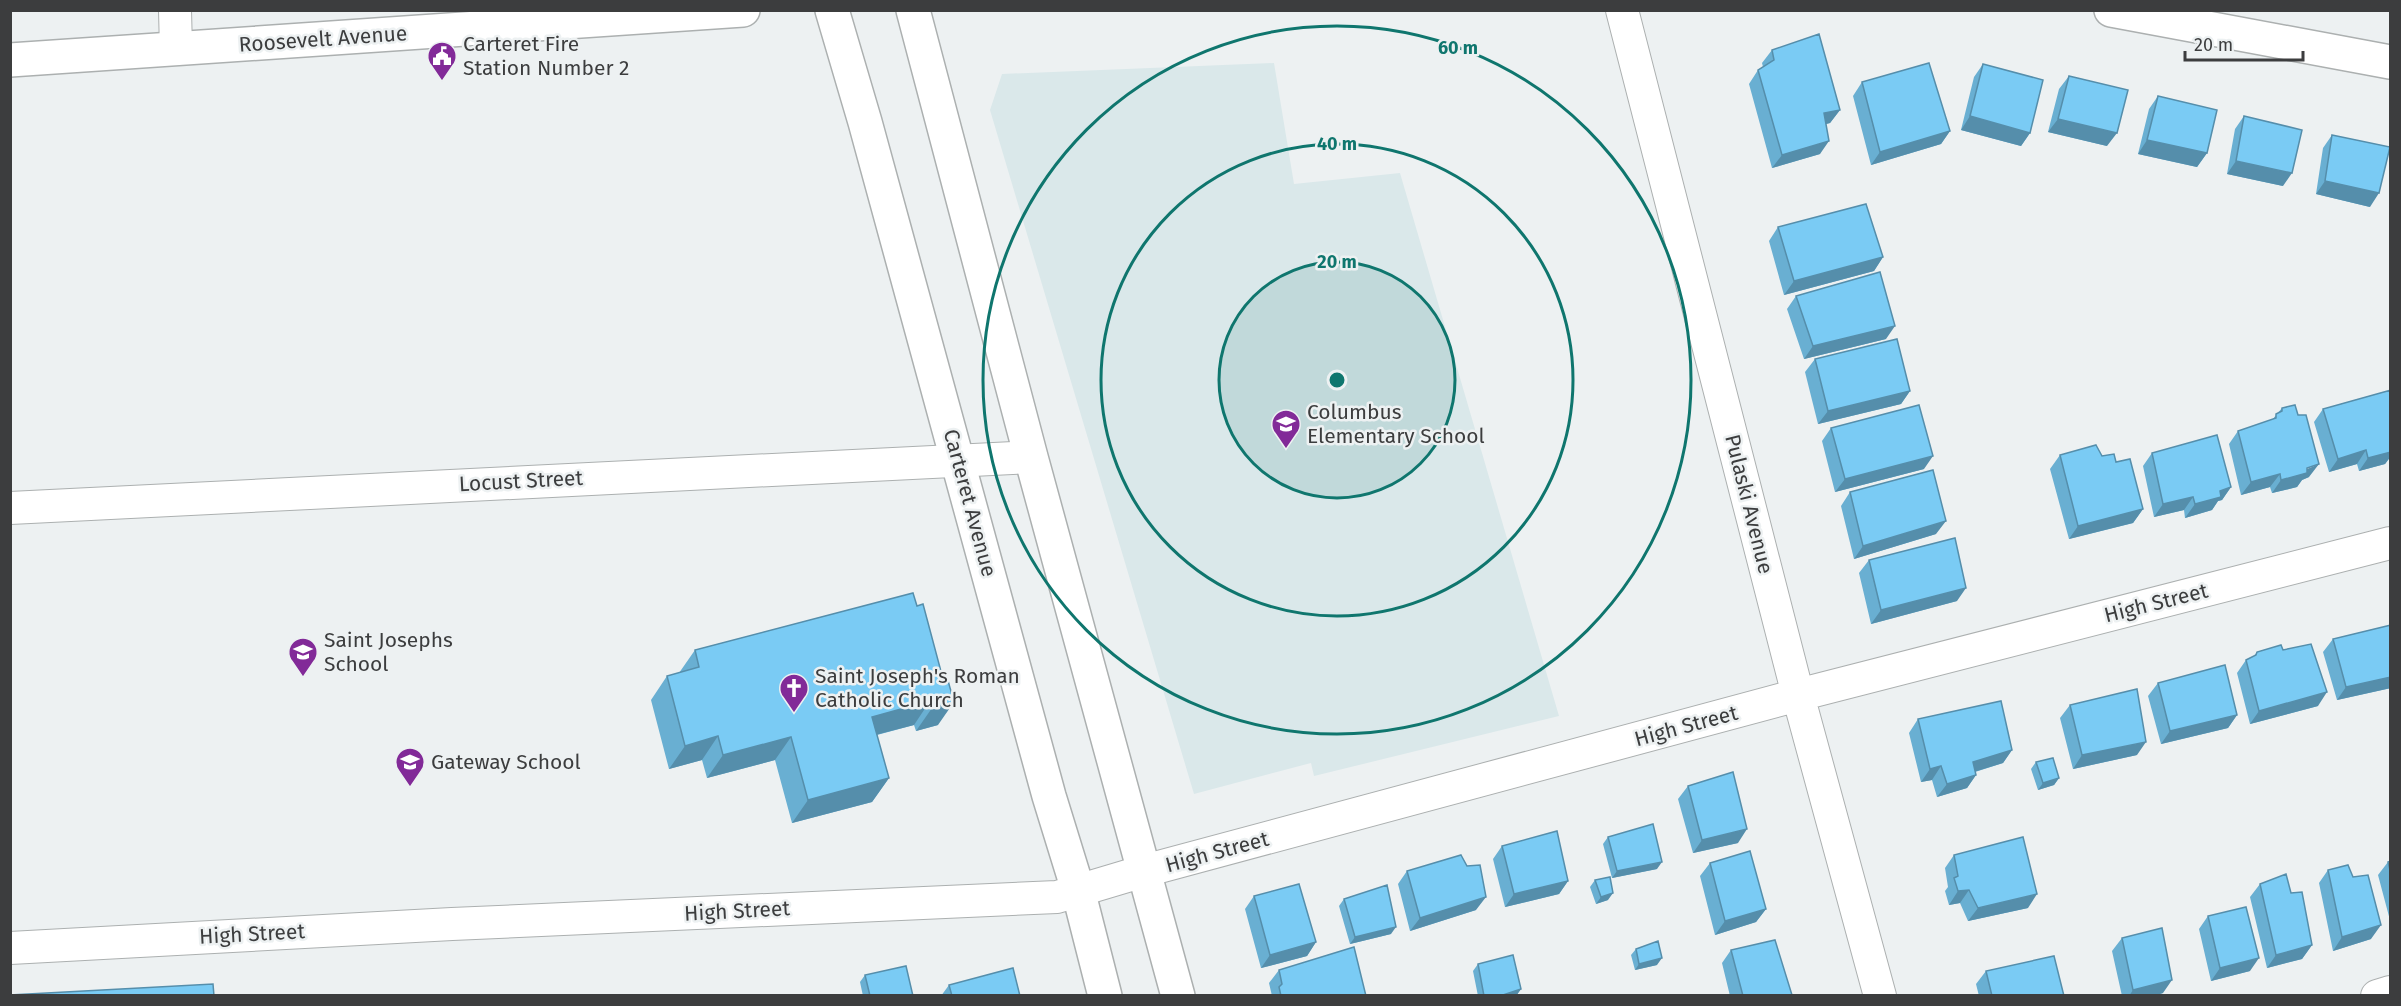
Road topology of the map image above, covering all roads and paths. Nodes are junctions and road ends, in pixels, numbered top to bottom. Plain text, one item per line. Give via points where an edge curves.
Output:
1 (175, 10) edge
2 (743, 10) edge
3 (832, 10) edge
4 (914, 10) edge
5 (1622, 10) edge
6 (2111, 10) edge
7 (176, 49) junction
8 (10, 60) edge
9 (2391, 62) edge
10 (1031, 457) junction
11 (959, 461) junction
12 (10, 507) edge
13 (2391, 543) edge
14 (1798, 695) junction
15 (1144, 871) junction
16 (1078, 890) junction
17 (10, 948) edge
18 (2391, 992) edge
19 (1106, 996) edge
20 (1178, 996) edge
21 (1880, 996) edge
22 (2377, 996) edge

1 - 7 street
2 - 7 street, Roosevelt Avenue
3 - 11 street, Carteret Avenue
4 - 10 street
5 - 14 street, Pulaski Avenue
6 - 9 street
7 - 8 street, Roosevelt Avenue
10 - 11 street, Locust Street
10 - 15 street
11 - 12 street, Locust Street
11 - 16 street, Carteret Avenue
13 - 14 street, High Street
14 - 15 street, High Street
14 - 21 street, Pulaski Avenue
15 - 16 street, High Street
15 - 20 street
16 - 17 street, High Street via 1057,897
16 - 19 street, Carteret Avenue
18 - 22 street

